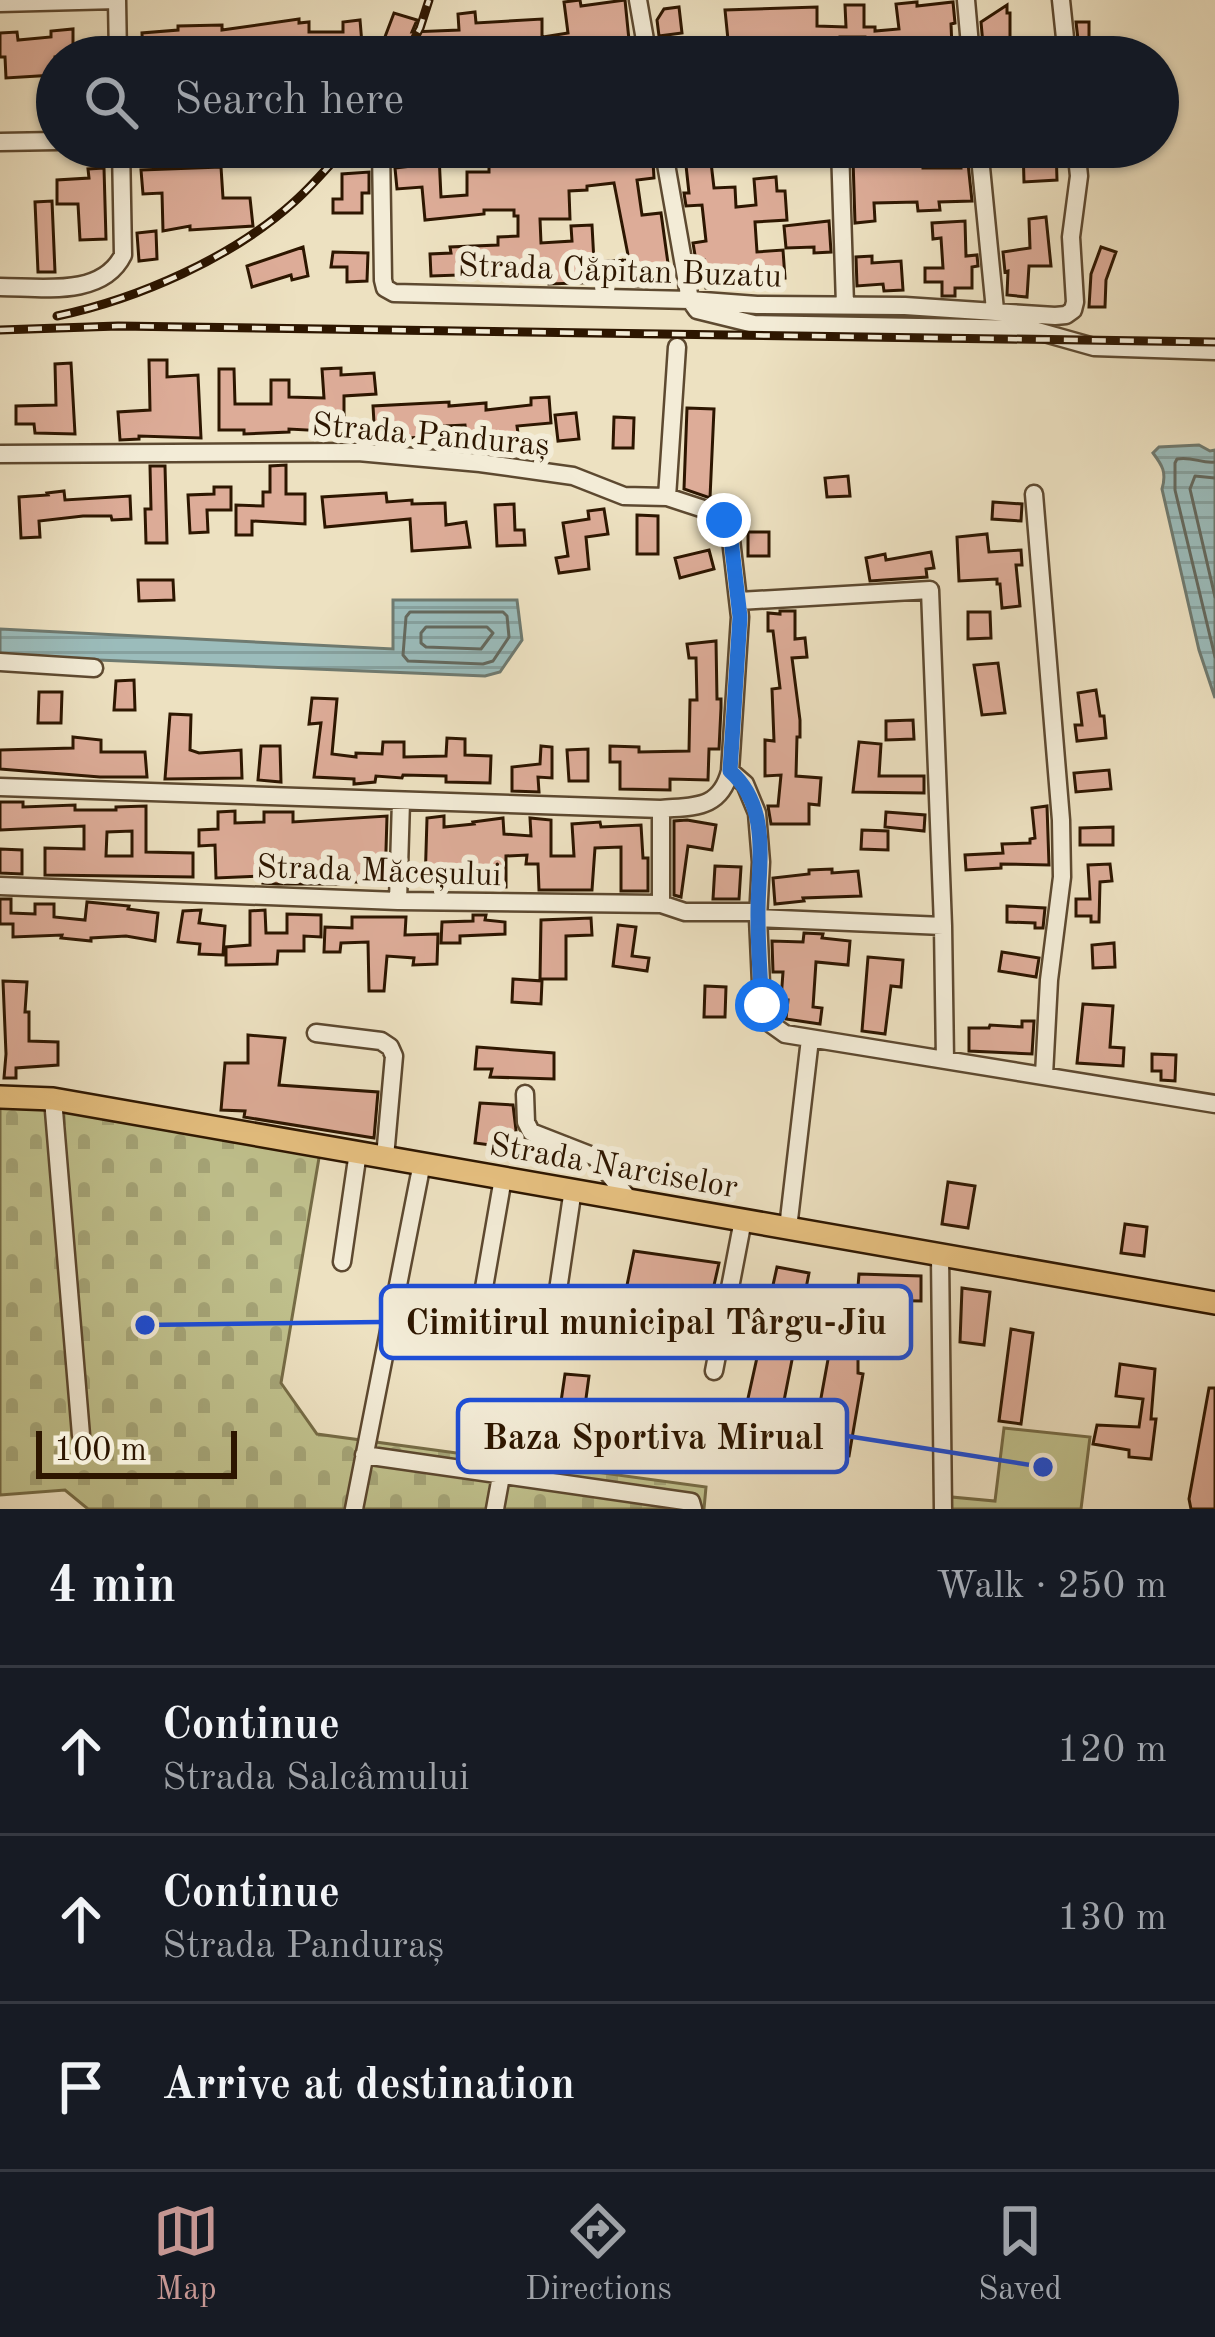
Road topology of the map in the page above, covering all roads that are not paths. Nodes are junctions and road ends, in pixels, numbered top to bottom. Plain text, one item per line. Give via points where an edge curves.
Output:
1 (117, 0) edge
2 (638, 0) edge
3 (966, 0) edge
4 (1061, 0) edge
5 (27, 1) edge
6 (0, 3) edge
7 (118, 36) edge
8 (644, 36) edge
9 (969, 36) edge
10 (1065, 36) edge
11 (36, 141) edge
12 (0, 142) edge
13 (121, 168) edge
14 (381, 168) edge
15 (667, 168) edge
16 (841, 168) edge
17 (981, 168) edge
18 (1078, 168) edge
19 (0, 287) edge
20 (689, 300) junction
21 (845, 305) junction
22 (995, 310) junction
23 (676, 346) dead end
24 (1215, 351) edge
25 (0, 454) edge
26 (1034, 494) dead end
27 (667, 497) junction
28 (739, 601) junction
29 (0, 662) edge
30 (94, 668) dead end
31 (729, 778) junction
32 (0, 787) edge
33 (401, 801) junction
34 (661, 809) junction
35 (0, 886) edge
36 (398, 901) junction
37 (661, 904) junction
38 (758, 915) junction
39 (943, 926) junction
40 (316, 1033) dead end
41 (810, 1040) junction
42 (945, 1060) junction
43 (1044, 1075) junction
44 (525, 1094) dead end
45 (0, 1097) edge
46 (53, 1099) junction
47 (1215, 1104) edge
48 (358, 1152) junction
49 (385, 1157) junction
50 (422, 1163) junction
51 (503, 1178) junction
52 (573, 1189) junction
53 (628, 1198) junction
54 (743, 1220) junction
55 (788, 1228) junction
56 (940, 1256) junction
57 (342, 1262) dead end
58 (1215, 1303) edge
59 (477, 1328) dead end
60 (550, 1344) dead end
61 (714, 1371) dead end
62 (81, 1435) dead end
63 (364, 1455) junction
64 (501, 1476) junction
65 (354, 1509) edge
66 (495, 1509) edge
67 (694, 1509) edge
68 (944, 1509) edge

1 - 5 street
1 - 7 street
2 - 8 street
3 - 9 street
4 - 10 street
5 - 6 street
11 - 12 street
13 - 19 street via 123,255 110,274 80,286
14 - 20 street, Strada Căpitan Buzatu via 383,280 394,293
15 - 20 street
16 - 21 street
17 - 22 street
18 - 22 street, Strada Căpitan Buzatu via 1073,310
20 - 21 street, Strada Căpitan Buzatu
20 - 24 street via 698,310 754,324 1030,328 1094,346
21 - 22 street, Strada Căpitan Buzatu
23 - 27 street
25 - 27 street, Strada Panduraș via 358,452 558,473 624,496
26 - 43 street via 1062,877
27 - 28 street, Strada Panduraș via 724,520
28 - 31 street, Strada Panduraș
28 - 39 street via 930,590
29 - 30 street
31 - 34 street via 704,806
31 - 38 street via 745,784 757,813
32 - 33 street
33 - 34 street
33 - 36 street
34 - 37 street
35 - 36 street, Strada Măceșului
36 - 37 street, Strada Măceșului
37 - 38 street, Strada Măceșului
38 - 39 street, Strada Măceșului
38 - 41 street via 762,1005 771,1024
39 - 42 street
40 - 49 street via 390,1047
41 - 42 street
41 - 55 street
42 - 43 street
43 - 47 street
44 - 53 street via 531,1132 595,1157
45 - 46 main road, Strada Narciselor
46 - 48 main road, Strada Narciselor
46 - 62 street
48 - 49 main road, Strada Narciselor
48 - 57 street
49 - 50 main road, Strada Narciselor
50 - 51 main road, Strada Narciselor
50 - 63 street
51 - 52 main road, Strada Narciselor
51 - 59 street
52 - 53 main road, Strada Narciselor
52 - 60 street
53 - 54 main road, Strada Narciselor
54 - 55 main road, Strada Narciselor
54 - 61 street
55 - 56 main road, Strada Narciselor
56 - 58 main road, Strada Narciselor
56 - 68 street
63 - 64 street
63 - 65 street
64 - 66 street
64 - 67 street via 691,1502

